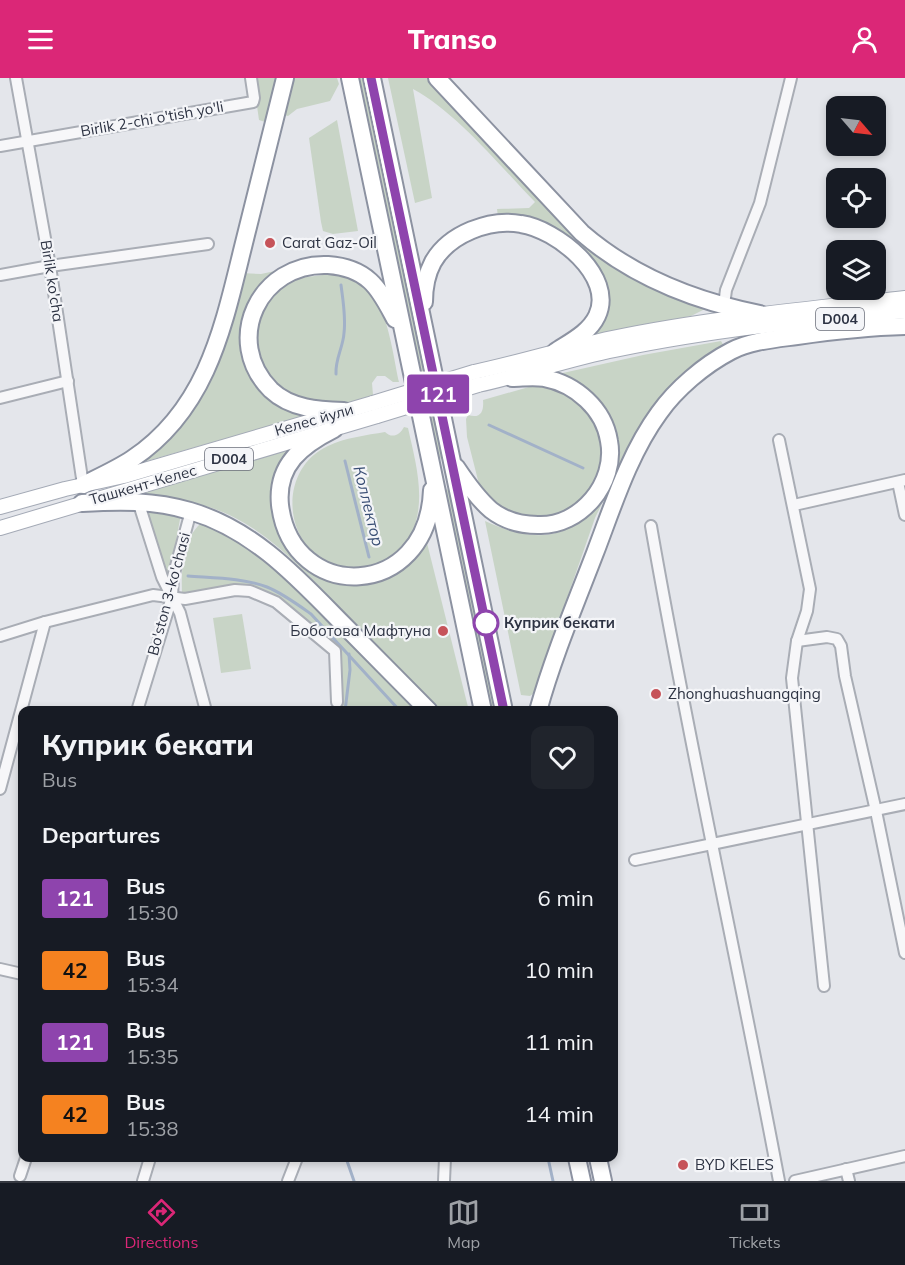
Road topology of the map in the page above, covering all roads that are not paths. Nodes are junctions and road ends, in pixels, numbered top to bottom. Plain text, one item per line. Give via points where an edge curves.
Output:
1 (16, 78) edge
2 (251, 78) edge
3 (285, 78) edge
4 (350, 78) edge
5 (372, 78) edge
6 (437, 78) edge
7 (791, 78) edge
8 (28, 140) junction
9 (0, 146) edge
10 (208, 244) dead end
11 (50, 266) junction
12 (0, 275) edge
13 (724, 305) junction
14 (905, 312) edge
15 (767, 318) junction
16 (423, 324) junction
17 (403, 332) junction
18 (555, 351) junction
19 (476, 378) junction
20 (512, 378) junction
21 (68, 381) junction
22 (0, 398) edge
23 (375, 410) junction
24 (344, 411) junction
25 (334, 429) junction
26 (779, 440) dead end
27 (452, 462) junction
28 (432, 468) junction
29 (902, 481) edge
30 (83, 485) junction
31 (138, 501) junction
32 (82, 503) junction
33 (794, 505) junction
34 (0, 507) edge
35 (191, 511) junction
36 (905, 515) edge
37 (651, 526) dead end
38 (0, 528) edge
39 (172, 597) junction
40 (45, 622) junction
41 (0, 636) edge
42 (797, 641) junction
43 (337, 702) dead end
44 (22, 706) edge
45 (139, 706) edge
46 (205, 706) edge
47 (424, 706) edge
48 (482, 706) edge
49 (503, 706) edge
50 (540, 706) edge
51 (18, 722) edge
52 (0, 789) edge
53 (905, 804) edge
54 (876, 810) junction
55 (808, 824) junction
56 (714, 844) junction
57 (635, 860) dead end
58 (905, 953) edge
59 (0, 969) edge
60 (18, 973) edge
61 (824, 986) dead end
62 (905, 1156) edge
63 (25, 1162) edge
64 (149, 1162) edge
65 (295, 1162) edge
66 (445, 1162) edge
67 (578, 1162) edge
68 (599, 1162) edge
69 (846, 1169) junction
70 (20, 1176) dead end
71 (143, 1181) edge
72 (288, 1181) edge
73 (444, 1181) edge
74 (582, 1181) edge
75 (603, 1181) edge
76 (779, 1181) edge
77 (795, 1181) edge
78 (849, 1181) edge

1 - 8 street, Birlik ko'cha
2 - 8 street, Birlik 2-chi o'tish yo'li via 253,102
3 - 30 highway via 225,321 206,372 192,397 153,442 132,459
4 - 17 highway
5 - 16 highway
6 - 13 highway via 603,251 652,281
7 - 13 street via 760,203 726,290
8 - 9 street
8 - 11 street, Birlik ko'cha
10 - 11 street
11 - 12 street
11 - 21 street, Birlik ko'cha
13 - 15 highway
14 - 15 main road, D004
14 - 50 highway via 733,350 673,396 652,423 618,493
15 - 18 main road, D004 via 612,338
15 - 20 main road, D004 via 614,350
16 - 18 highway via 426,279 443,249 482,227 521,224 545,232 570,249 592,273 600,289 594,321
16 - 27 highway
17 - 24 highway via 378,290 351,269 301,267 279,278 262,294 252,315 249,334 255,365 265,382 280,397 304,408
17 - 28 highway
18 - 19 main road, D004
19 - 20 main road, D004
19 - 23 main road, Келес йули / D004, bridge
20 - 27 highway via 556,381 574,389 596,411 607,432 610,453 603,482 591,502 572,518 559,522 545,526 519,524 484,503
21 - 22 street
21 - 30 street, Birlik ko'cha
23 - 24 main road, Келес йули / D004
23 - 25 main road, Ташкент-Келес / D004
24 - 30 main road, Келес йули / D004
25 - 28 highway via 305,445 294,457 282,480 280,500 283,522 293,544 309,561 329,571 349,576 372,575 384,572 406,556 420,537 428,515
25 - 32 main road, Ташкент-Келес / D004
26 - 33 street
27 - 49 highway
28 - 48 highway
29 - 33 street
29 - 36 street
30 - 34 main road, Келес йули
31 - 32 highway
31 - 35 highway
31 - 39 street via 162,578
32 - 38 main road, Ташкент-Келес
33 - 42 street via 810,589
35 - 39 street, Bo'ston 3-ko'chasi via 173,577
35 - 47 highway via 238,532 284,564
37 - 56 street via 677,673
39 - 40 street via 153,596
39 - 43 street via 185,599 243,591 276,602 334,651
39 - 45 street, Bo'ston 3-ko'chasi
39 - 46 street via 180,613
40 - 41 street
40 - 44 street
42 - 54 street via 827,637 837,639 841,646
42 - 55 street via 792,678
51 - 52 street
53 - 54 street
54 - 55 street
54 - 58 street
55 - 56 street
55 - 61 street
56 - 57 street
56 - 76 street
59 - 60 street
62 - 69 street
63 - 70 street
64 - 71 street
65 - 72 street
66 - 73 street
67 - 74 highway
68 - 75 highway
69 - 77 street
69 - 78 street

